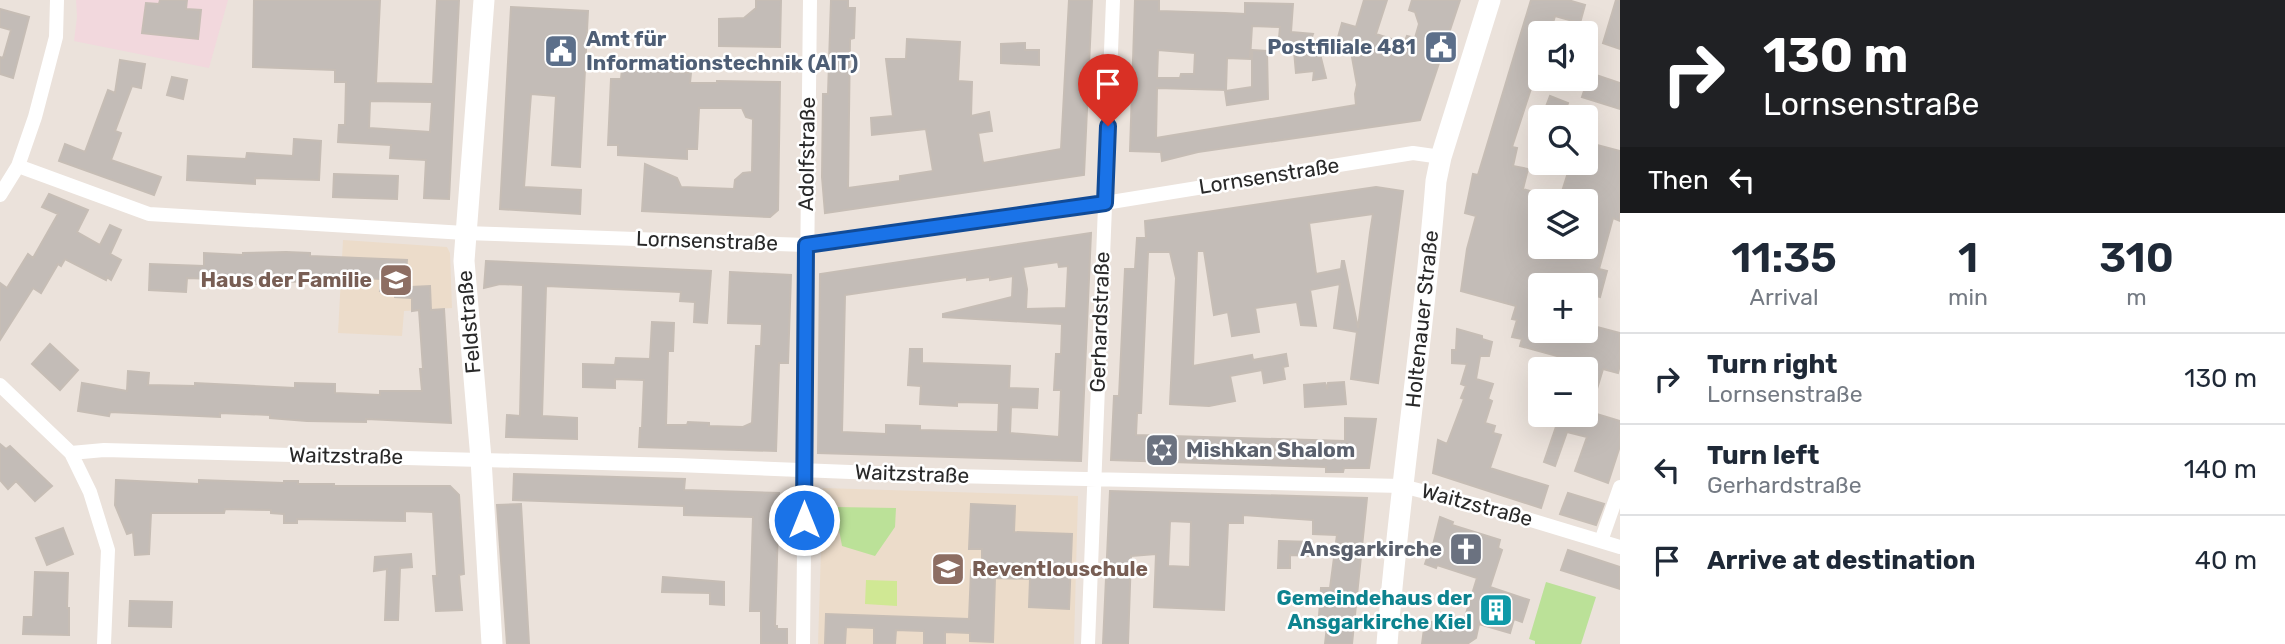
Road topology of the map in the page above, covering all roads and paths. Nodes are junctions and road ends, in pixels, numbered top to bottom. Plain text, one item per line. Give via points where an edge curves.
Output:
1 (57, 0) edge
2 (484, 0) edge
3 (810, 0) edge
4 (1113, 0) edge
5 (1490, 0) edge
6 (1441, 157) junction
7 (18, 166) junction
8 (0, 195) edge
9 (1105, 203) junction
10 (465, 233) junction
11 (806, 245) junction
12 (0, 385) edge
13 (71, 453) junction
14 (481, 459) junction
15 (804, 470) junction
16 (1094, 478) junction
17 (1402, 486) junction
18 (1620, 487) edge
19 (1601, 541) junction
20 (1620, 547) edge
21 (104, 644) edge
22 (492, 644) edge
23 (803, 644) edge
24 (1088, 644) edge
25 (1387, 644) edge

1 - 7 street via 54,46
2 - 10 main road, Feldstraße
3 - 11 street, Adolfstraße
4 - 9 street, Gerhardstraße
5 - 6 main road, Holtenauer Straße
6 - 9 street, Lornsenstraße via 1413,153
6 - 17 main road, Holtenauer Straße
7 - 8 street
7 - 10 street, Lornsenstraße via 149,215
9 - 11 street, Lornsenstraße
9 - 16 street, Gerhardstraße
10 - 11 street, Lornsenstraße
10 - 14 main road, Feldstraße
11 - 15 street, Adolfstraße
12 - 13 street
13 - 14 street, Waitzstraße
13 - 21 street via 90,492 108,550
14 - 15 street, Waitzstraße
14 - 22 main road, Feldstraße
15 - 16 street, Waitzstraße
15 - 23 street, Adolfstraße
16 - 17 street, Waitzstraße
16 - 24 street, Gerhardstraße
17 - 19 street, Waitzstraße
17 - 25 main road, Holtenauer Straße
18 - 19 street
19 - 20 street, Waitzstraße

